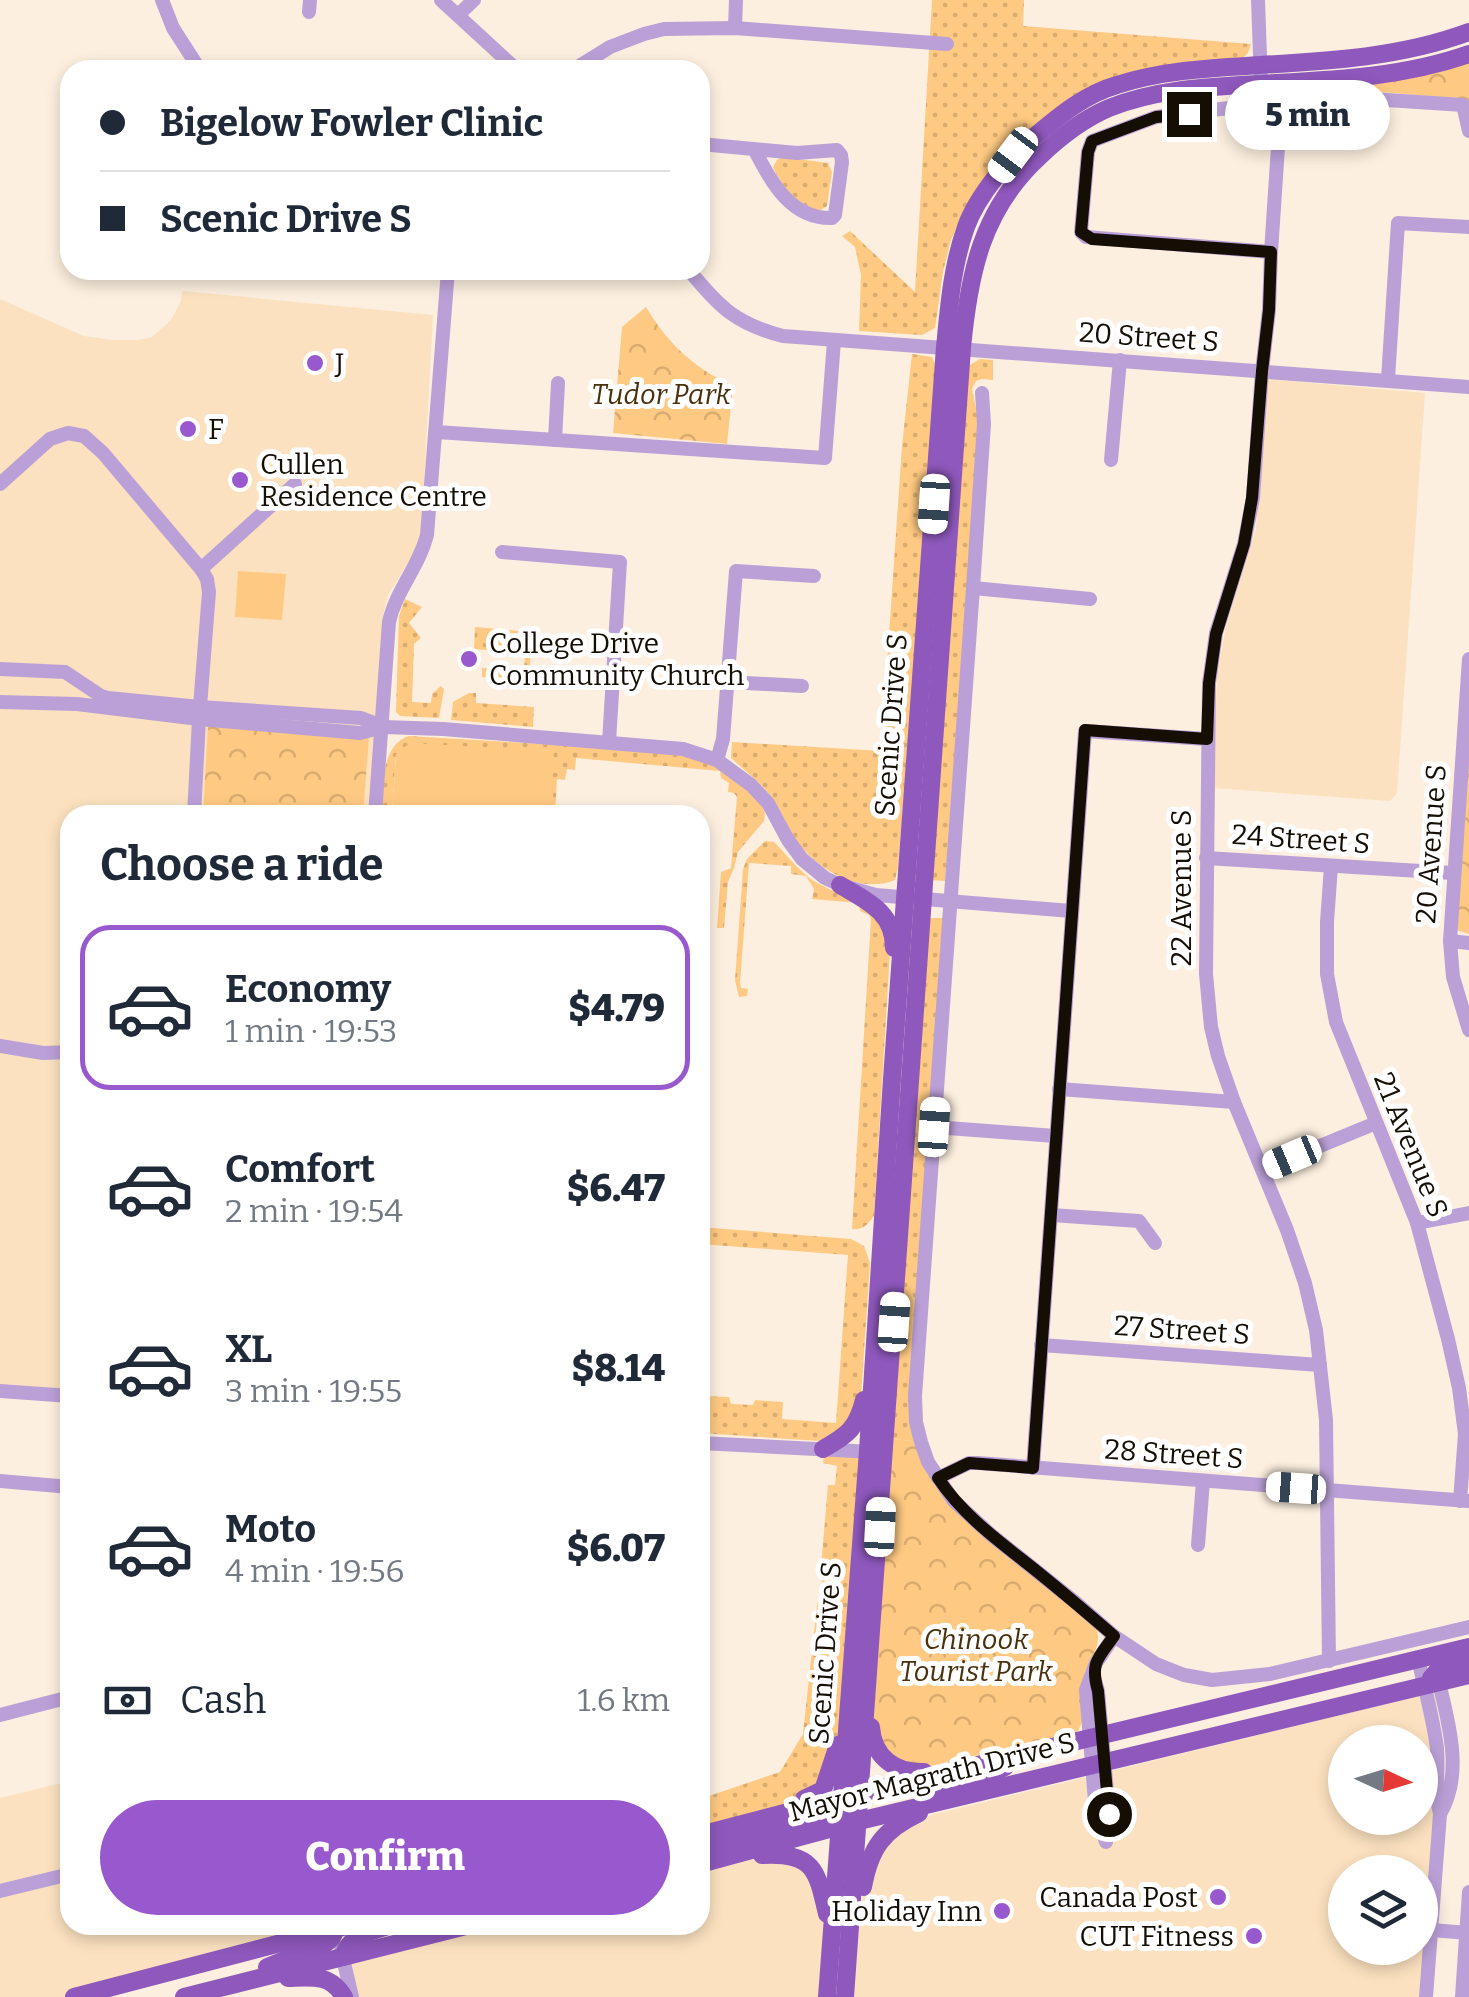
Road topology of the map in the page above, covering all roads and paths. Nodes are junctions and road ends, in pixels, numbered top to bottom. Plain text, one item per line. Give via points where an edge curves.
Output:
1 (162, 0) edge
2 (440, 0) edge
3 (474, 0) edge
4 (736, 0) edge
5 (1258, 0) edge
6 (458, 15) junction
7 (734, 28) junction
8 (1469, 32) edge
9 (947, 44) dead end
10 (1469, 54) edge
11 (194, 60) edge
12 (506, 60) edge
13 (587, 60) edge
14 (1261, 74) junction
15 (1282, 102) junction
16 (1469, 132) edge
17 (710, 145) edge
18 (754, 149) junction
19 (1469, 228) edge
20 (1271, 252) junction
21 (447, 280) edge
22 (698, 280) edge
23 (834, 341) junction
24 (953, 348) junction
25 (1120, 360) junction
26 (1262, 371) junction
27 (1388, 379) junction
28 (558, 384) dead end
29 (1469, 387) edge
30 (982, 393) dead end
31 (436, 432) junction
32 (555, 440) junction
33 (1111, 460) dead end
34 (0, 484) edge
35 (295, 484) dead end
36 (502, 552) dead end
37 (201, 569) junction
38 (814, 576) dead end
39 (973, 588) junction
40 (1090, 599) dead end
41 (1469, 659) edge
42 (0, 669) edge
43 (728, 682) junction
44 (83, 684) junction
45 (802, 686) dead end
46 (0, 702) edge
47 (77, 704) junction
48 (199, 713) junction
49 (383, 727) junction
50 (1207, 739) junction
51 (609, 742) junction
52 (717, 760) junction
53 (194, 805) edge
54 (377, 805) edge
55 (1206, 858) junction
56 (1331, 866) junction
57 (1452, 874) junction
58 (840, 885) junction
59 (915, 898) junction
60 (950, 901) junction
61 (1072, 911) junction
62 (1450, 941) junction
63 (1469, 942) edge
64 (1469, 1030) edge
65 (0, 1046) edge
66 (60, 1052) edge
67 (892, 1079) junction
68 (1059, 1089) junction
69 (1234, 1102) junction
70 (1376, 1123) junction
71 (934, 1127) junction
72 (1055, 1136) junction
73 (1264, 1169) junction
74 (1469, 1214) edge
75 (1051, 1215) junction
76 (1417, 1223) junction
77 (1155, 1243) dead end
78 (1041, 1345) junction
79 (1320, 1365) junction
80 (874, 1371) junction
81 (0, 1391) edge
82 (60, 1395) edge
83 (710, 1443) edge
84 (823, 1449) junction
85 (876, 1452) junction
86 (1033, 1468) junction
87 (938, 1478) junction
88 (0, 1481) edge
89 (1204, 1481) junction
90 (60, 1486) edge
91 (1326, 1490) junction
92 (1464, 1501) edge
93 (1198, 1544) dead end
94 (1469, 1627) edge
95 (1114, 1636) junction
96 (854, 1641) junction
97 (1469, 1647) edge
98 (1469, 1660) edge
99 (1329, 1661) junction
100 (1430, 1671) junction
101 (1469, 1675) edge
102 (869, 1687) junction
103 (60, 1700) edge
104 (0, 1715) edge
105 (1096, 1737) junction
106 (1035, 1752) junction
107 (1014, 1757) junction
108 (1098, 1763) junction
109 (1013, 1784) junction
110 (850, 1810) junction
111 (710, 1833) edge
112 (710, 1833) edge
113 (710, 1848) edge
114 (1437, 1855) edge
115 (722, 1858) junction
116 (710, 1861) edge
117 (60, 1876) edge
118 (0, 1891) edge
119 (1469, 1892) edge
120 (1438, 1930) edge
121 (832, 1932) junction
122 (1468, 1932) edge
123 (306, 1935) edge
124 (334, 1935) edge
125 (341, 1935) edge
126 (365, 1935) edge
127 (430, 1935) edge
128 (342, 1957) junction
129 (1428, 1965) edge
130 (258, 1979) junction
131 (193, 1995) edge
132 (74, 1997) edge
133 (348, 1997) edge
134 (827, 1997) edge
135 (848, 1997) edge
136 (1426, 1997) edge
137 (1462, 1997) edge

1 - 11 street
2 - 6 street
3 - 6 street
4 - 7 street
5 - 14 street
6 - 12 street
7 - 9 street
7 - 13 street via 664,29
8 - 14 main road, Scenic Drive S via 1401,52
10 - 14 main road, Scenic Drive S via 1368,77
14 - 24 main road, Scenic Drive S via 1125,102 1058,139 1006,194 984,236
15 - 16 street via 1326,96 1463,105
15 - 20 street, 22 Avenue S
15 - 20 street via 1156,117 1092,141 1081,232
17 - 18 street
18 - 18 street via 791,204 817,218 835,215 840,152
19 - 27 street via 1398,223
20 - 26 street, 22 Avenue S
21 - 31 street
22 - 23 street, 20 Street S via 734,318 757,329
23 - 24 street, 20 Street S
23 - 32 street via 825,458
24 - 25 street, 20 Street S
24 - 59 main road, Scenic Drive S
25 - 26 street, 20 Street S
25 - 33 street
26 - 27 street, 20 Street S
26 - 50 street, 22 Avenue S via 1252,498 1216,634
27 - 29 street, 20 Street S
28 - 32 street
30 - 39 street
31 - 32 street
31 - 49 street via 428,535 389,622
34 - 37 street via 50,439 84,436
35 - 37 street
36 - 51 street via 620,562
37 - 48 street via 209,593
38 - 43 street via 736,571
39 - 40 street
39 - 60 street
41 - 57 street, 20 Avenue S
42 - 44 street via 65,672
43 - 45 street
43 - 52 street
44 - 47 street
44 - 48 street via 108,698
46 - 47 street
47 - 48 street
48 - 49 street via 361,718
48 - 53 street
49 - 51 street
49 - 54 street
50 - 55 street, 22 Avenue S
50 - 61 street via 1085,730
51 - 52 street via 684,749
52 - 58 street via 768,803 801,857
55 - 56 street, 24 Street S
55 - 69 street, 22 Avenue S via 1207,998
56 - 57 street, 24 Street S
56 - 70 street, 21 Avenue S via 1327,974 1336,1022
57 - 62 street, 20 Avenue S
58 - 59 street
58 - 67 main road via 881,911 892,928
59 - 60 street
59 - 67 main road, Scenic Drive S
59 - 85 main road, Scenic Drive S
60 - 61 street
60 - 71 street
61 - 68 street
62 - 63 street
62 - 64 street, 20 Avenue S
65 - 66 street
67 - 80 main road, Scenic Drive S
68 - 69 street
68 - 72 street
69 - 73 street, 22 Avenue S
70 - 73 street
70 - 76 street, 21 Avenue S
71 - 72 street
71 - 87 street via 915,1396 920,1438
72 - 75 street
73 - 79 street, 22 Avenue S via 1305,1283
74 - 76 street
75 - 77 street via 1139,1222
75 - 78 street
76 - 92 street, 21 Avenue S via 1459,1388
78 - 79 street, 27 Street S
78 - 86 street
79 - 91 street, 22 Avenue S
80 - 84 main road via 856,1424
80 - 85 main road, Scenic Drive S
81 - 82 street
83 - 84 street
84 - 85 street
85 - 96 main road, Scenic Drive S
85 - 102 main road, Scenic Drive S
86 - 87 street, 28 Street S via 969,1463
86 - 89 street, 28 Street S
87 - 95 street via 990,1534
88 - 90 street
89 - 91 street, 28 Street S
89 - 93 street
91 - 92 street, 28 Street S
91 - 99 street, 22 Avenue S
94 - 99 street
95 - 99 street via 1156,1664 1212,1680
95 - 105 street via 1093,1673
96 - 110 main road, Scenic Drive S
96 - 111 main road via 838,1745 823,1790
97 - 100 main road, Mayor Magrath Drive S
98 - 100 main road
100 - 101 main road, Mayor Magrath Drive S
100 - 105 main road, Mayor Magrath Drive S
100 - 108 main road, Mayor Magrath Drive S
100 - 114 street
102 - 107 main road via 874,1746 901,1770
102 - 110 main road, Scenic Drive S
103 - 104 street
105 - 106 main road, Mayor Magrath Drive S
105 - 108 street
106 - 107 main road, Mayor Magrath Drive S
106 - 110 main road via 980,1779
107 - 110 main road, Mayor Magrath Drive S
108 - 109 main road, Mayor Magrath Drive S
109 - 110 main road, Mayor Magrath Drive S
109 - 135 main road via 923,1812 879,1841 864,1878
110 - 112 main road, Mayor Magrath Drive S
110 - 113 main road
110 - 115 main road, Mayor Magrath Drive S
110 - 121 main road
110 - 135 main road
115 - 116 main road, Mayor Magrath Drive S
115 - 121 main road via 782,1854 808,1863
117 - 118 street
119 - 122 street
120 - 122 street
121 - 134 main road
122 - 137 street
123 - 132 main road
124 - 131 main road
125 - 128 street
126 - 128 main road via 346,1944
127 - 128 main road
128 - 130 main road
128 - 133 street
129 - 136 street
130 - 131 main road
130 - 133 main road via 328,1980

